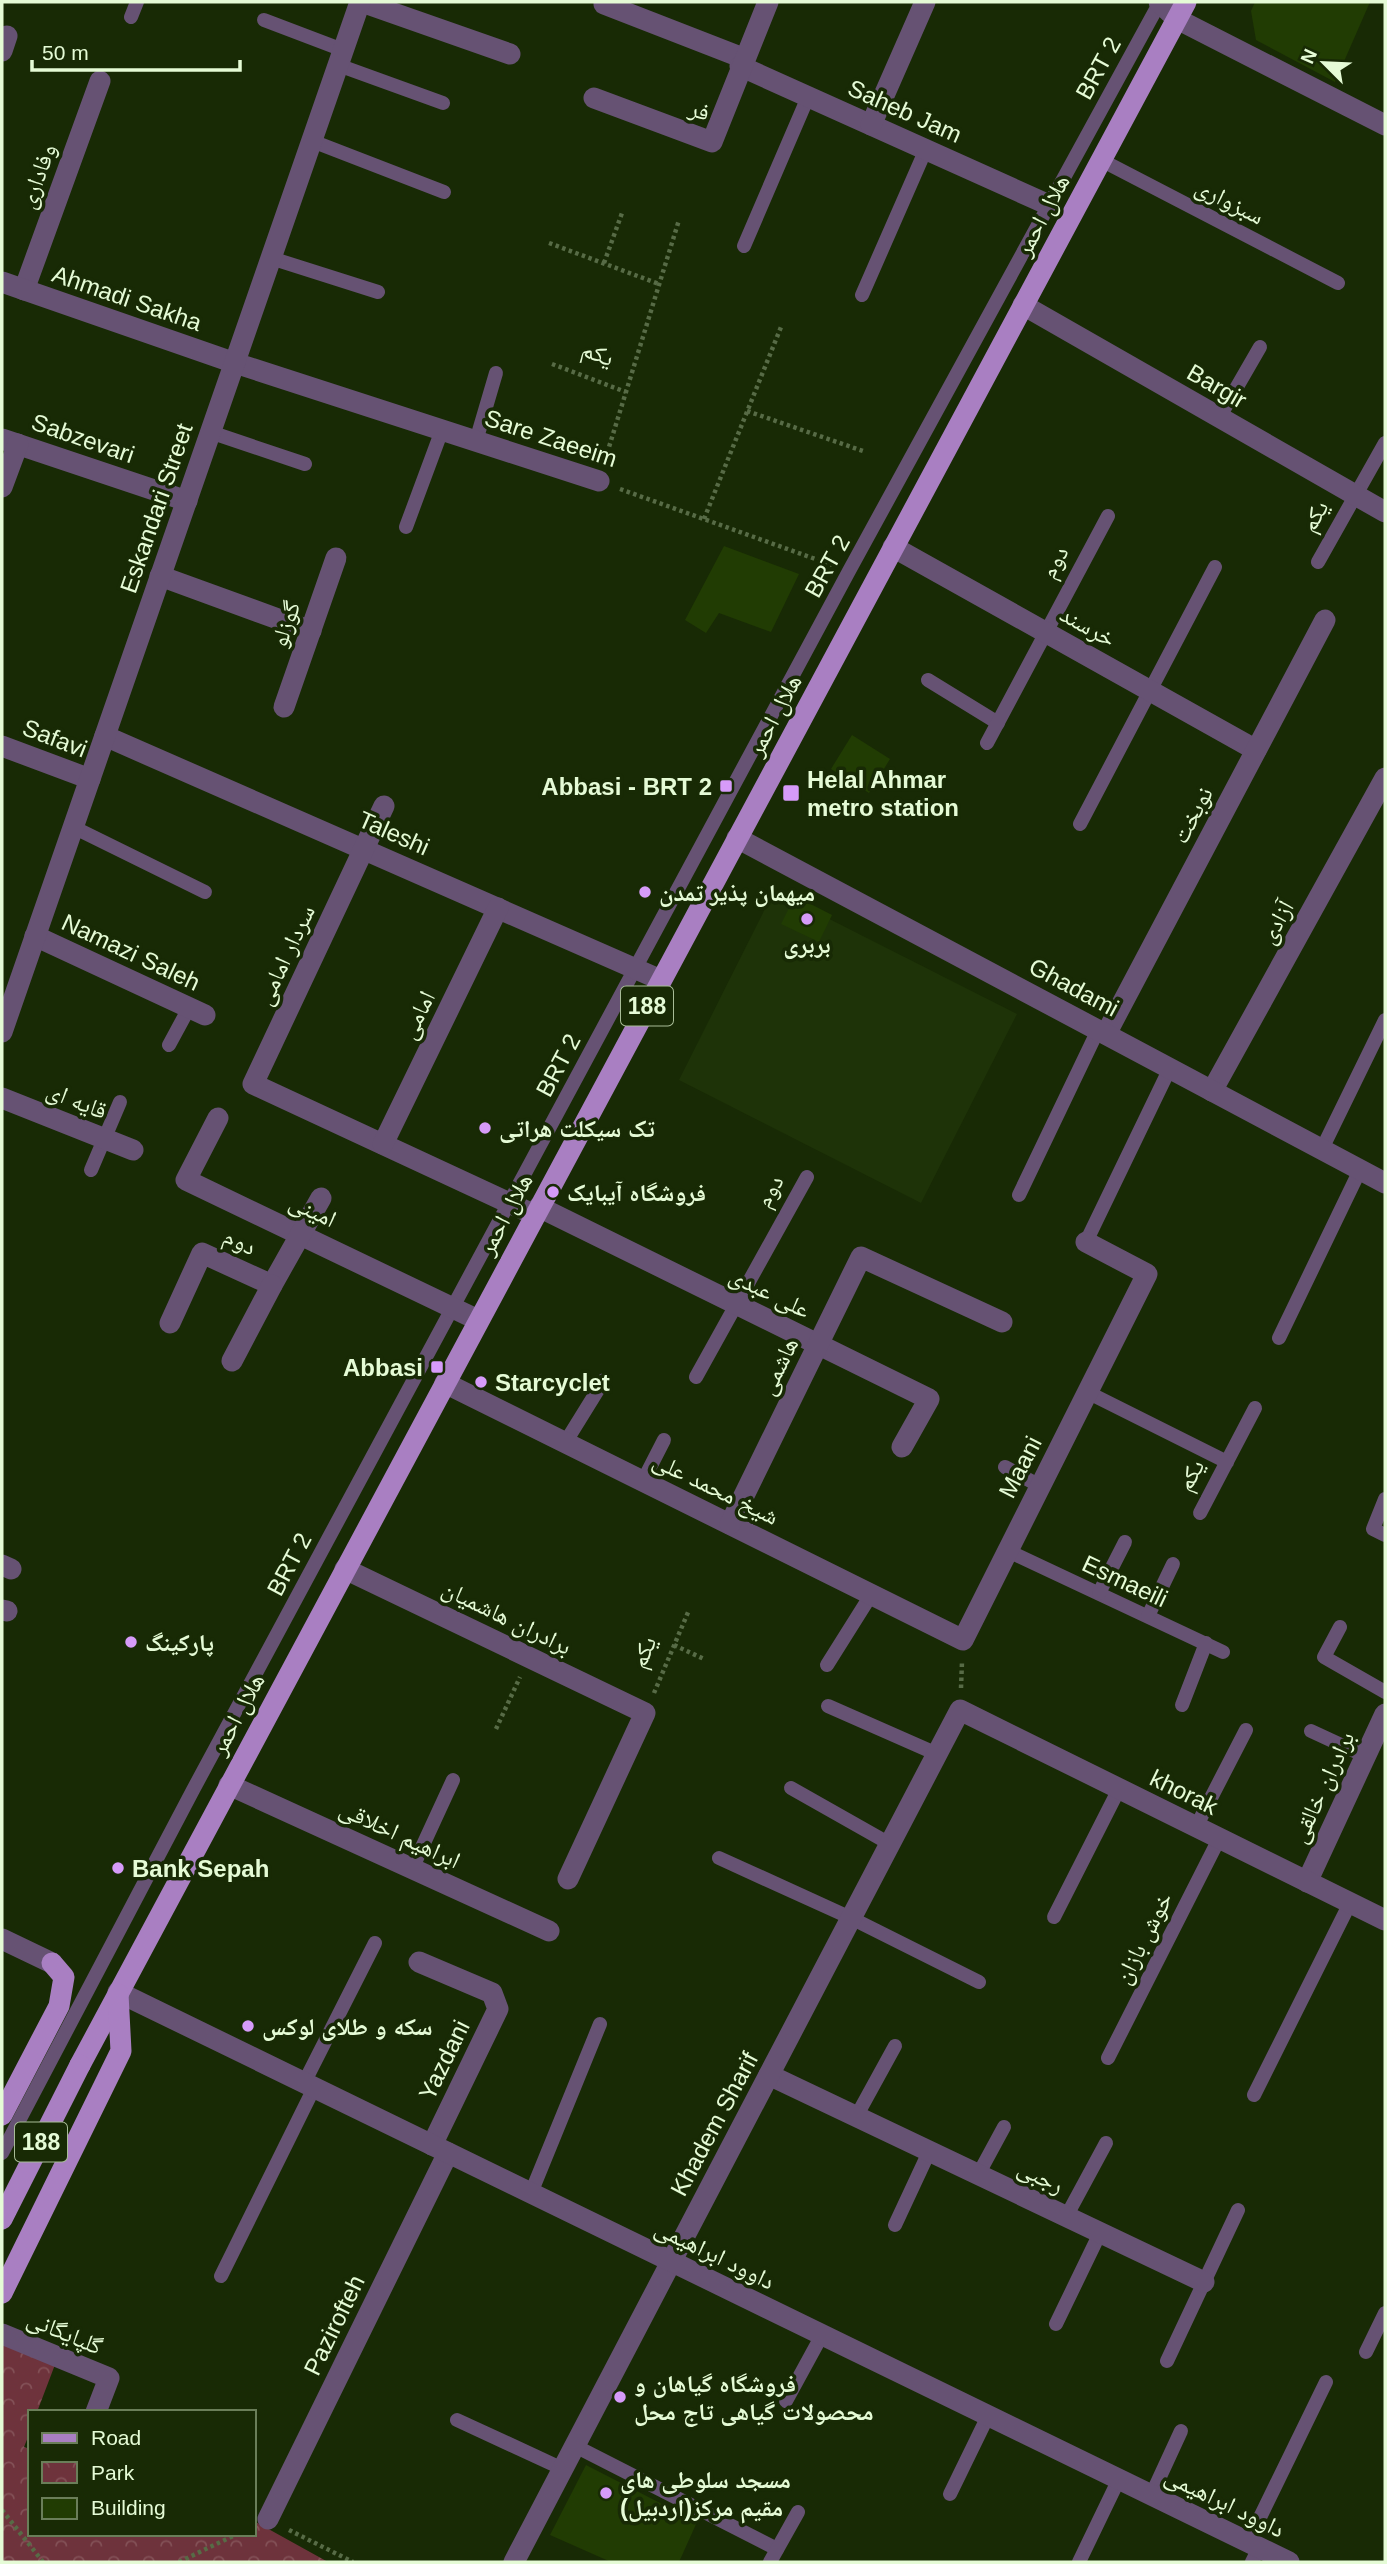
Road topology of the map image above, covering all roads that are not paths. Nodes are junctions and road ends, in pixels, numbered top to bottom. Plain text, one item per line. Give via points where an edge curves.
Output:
1 (137, 2) edge
2 (361, 2) edge
3 (768, 2) edge
4 (925, 2) edge
5 (1160, 2) edge
6 (604, 4) dead end
7 (1181, 10) edge
8 (131, 17) dead end
9 (264, 20) dead end
10 (510, 54) dead end
11 (341, 58) junction
12 (742, 62) junction
13 (100, 81) dead end
14 (808, 97) junction
15 (594, 98) dead end
16 (443, 103) dead end
17 (871, 125) junction
18 (1385, 125) edge
19 (312, 141) junction
20 (926, 149) junction
21 (1101, 160) junction
22 (444, 192) dead end
23 (1049, 205) junction
24 (744, 246) dead end
25 (271, 258) junction
26 (2, 282) edge
27 (1338, 283) dead end
28 (24, 290) junction
29 (378, 292) dead end
30 (862, 295) dead end
31 (1023, 305) junction
32 (1260, 347) dead end
33 (234, 363) junction
34 (496, 373) dead end
35 (1219, 418) junction
36 (442, 430) junction
37 (211, 432) junction
38 (476, 441) junction
39 (10, 442) edge
40 (1385, 443) edge
41 (305, 464) dead end
42 (599, 481) road end
43 (2, 487) edge
44 (1356, 496) junction
45 (187, 501) junction
46 (1385, 512) edge
47 (1108, 516) dead end
48 (406, 527) dead end
49 (893, 547) junction
50 (336, 558) dead end
51 (1318, 562) dead end
52 (1215, 567) dead end
53 (160, 576) junction
54 (1325, 620) dead end
55 (311, 631) junction
56 (1047, 633) junction
57 (928, 680) dead end
58 (1150, 691) junction
59 (284, 707) dead end
60 (998, 723) junction
61 (105, 736) junction
62 (987, 743) dead end
63 (2, 746) edge
64 (1256, 750) junction
65 (1385, 778) edge
66 (90, 779) junction
67 (384, 806) dead end
68 (1080, 824) dead end
69 (73, 827) junction
70 (737, 838) junction
71 (364, 849) junction
72 (205, 891) dead end
73 (498, 908) junction
74 (35, 936) junction
75 (636, 969) junction
76 (661, 980) junction
77 (197, 1012) joint
78 (4, 1018) edge
79 (1385, 1020) edge
80 (1102, 1032) junction
81 (169, 1045) dead end
82 (1170, 1068) junction
83 (1212, 1091) junction
84 (2, 1098) edge
85 (120, 1102) dead end
86 (218, 1118) dead end
87 (103, 1139) junction
88 (383, 1144) junction
89 (133, 1150) dead end
90 (1322, 1150) junction
91 (91, 1170) dead end
92 (1360, 1170) junction
93 (807, 1177) dead end
94 (1385, 1183) edge
95 (1019, 1195) dead end
96 (321, 1198) dead end
97 (510, 1203) junction
98 (537, 1211) junction
99 (301, 1233) junction
100 (1086, 1242) joint
101 (272, 1285) junction
102 (737, 1305) junction
103 (454, 1308) junction
104 (478, 1320) junction
105 (1003, 1322) dead end
106 (170, 1323) dead end
107 (1279, 1338) dead end
108 (818, 1345) junction
109 (232, 1362) dead end
110 (696, 1377) dead end
111 (604, 1380) dead end
112 (445, 1382) junction
113 (1087, 1392) junction
114 (1255, 1408) dead end
115 (664, 1440) dead end
116 (565, 1443) junction
117 (902, 1447) dead end
118 (1227, 1462) junction
119 (1005, 1467) dead end
120 (643, 1481) junction
121 (1040, 1486) junction
122 (1385, 1499) edge
123 (1200, 1513) dead end
124 (730, 1524) junction
125 (1385, 1535) edge
126 (1125, 1542) dead end
127 (1008, 1551) junction
128 (1173, 1564) dead end
129 (345, 1569) junction
130 (1099, 1593) junction
131 (871, 1595) junction
132 (1148, 1616) junction
133 (1340, 1627) dead end
134 (963, 1640) joint
135 (1206, 1643) junction
136 (1223, 1652) dead end
137 (827, 1665) dead end
138 (1385, 1692) edge
139 (1182, 1705) dead end
140 (828, 1706) dead end
141 (960, 1710) joint
142 (1385, 1714) edge
143 (1246, 1730) dead end
144 (1311, 1731) dead end
145 (937, 1754) junction
146 (1365, 1756) junction
147 (453, 1780) dead end
148 (229, 1785) junction
149 (791, 1788) dead end
150 (1119, 1789) junction
151 (1196, 1827) junction
152 (1219, 1839) junction
153 (890, 1844) junction
154 (719, 1858) dead end
155 (412, 1869) junction
156 (568, 1880) dead end
157 (1307, 1882) junction
158 (1350, 1903) junction
159 (1054, 1917) dead end
160 (851, 1918) junction
161 (1385, 1920) edge
162 (549, 1931) dead end
163 (2, 1939) edge
164 (375, 1943) dead end
165 (419, 1962) dead end
166 (52, 1963) joint
167 (979, 1982) dead end
168 (118, 1992) junction
169 (600, 2024) dead end
170 (895, 2046) dead end
171 (1108, 2058) dead end
172 (769, 2075) junction
173 (309, 2085) junction
174 (1254, 2095) dead end
175 (2, 2115) edge
176 (856, 2117) junction
177 (1003, 2127) dead end
178 (1106, 2143) dead end
179 (440, 2149) junction
180 (929, 2152) junction
181 (2, 2153) edge
182 (978, 2175) junction
183 (531, 2193) junction
184 (1238, 2210) dead end
185 (1066, 2217) junction
186 (2, 2219) edge
187 (895, 2225) dead end
188 (1100, 2233) junction
189 (671, 2262) junction
190 (221, 2276) dead end
191 (1204, 2282) junction
192 (2, 2293) edge
193 (1385, 2313) edge
194 (1056, 2324) dead end
195 (2, 2334) edge
196 (822, 2335) junction
197 (1366, 2352) dead end
198 (1167, 2361) dead end
199 (1326, 2382) dead end
200 (786, 2401) dead end
201 (97, 2410) edge
202 (988, 2416) junction
203 (457, 2420) dead end
204 (1181, 2431) dead end
205 (575, 2446) junction
206 (563, 2469) junction
207 (1119, 2479) junction
208 (950, 2494) dead end
209 (1151, 2496) junction
210 (798, 2512) dead end
211 (268, 2519) road end
212 (1253, 2551) edge
213 (774, 2556) edge
214 (514, 2562) edge
215 (1079, 2562) edge
216 (1289, 2562) edge

1 - 8 lane
2 - 10 street
2 - 11 street, Eskandari Street
3 - 12 street
4 - 17 street
5 - 7 street
5 - 23 lane, BRT 2
6 - 12 street
7 - 18 street
7 - 21 main road, هلال احمر / 188
9 - 11 lane
11 - 16 lane
11 - 19 street, Eskandari Street
12 - 14 street, Saheb Jam
12 - 15 street, فر via 712,142
13 - 28 street, وفاداری
14 - 17 street, Saheb Jam
14 - 24 lane
17 - 20 street, Saheb Jam
19 - 22 lane
19 - 25 street, Eskandari Street
20 - 23 street, Saheb Jam
20 - 30 lane
21 - 27 lane, سبزواری
21 - 31 main road, هلال احمر / 188
23 - 75 lane, BRT 2
25 - 29 lane
25 - 33 street, Eskandari Street
26 - 28 street, Ahmadi Sakha
28 - 33 street, Ahmadi Sakha
31 - 35 street, Bargir
31 - 49 main road, هلال احمر / 188
32 - 35 lane
33 - 36 street, Sare Zaeeim
33 - 37 street, Eskandari Street
34 - 38 lane
35 - 44 street, Bargir
36 - 38 street, Sare Zaeeim
36 - 48 lane
37 - 41 lane
37 - 45 street, Eskandari Street
38 - 42 street, Sare Zaeeim
39 - 43 street
39 - 45 street, Sabzevari
40 - 44 lane
44 - 46 street, Bargir
44 - 51 lane, یکم
45 - 53 street, Eskandari Street
47 - 56 lane, دوم
49 - 56 street, خرسند
49 - 70 main road, هلال احمر / 188
50 - 55 street, گوزلو
52 - 58 lane
53 - 55 street
53 - 61 street, Eskandari Street
54 - 64 street, نوبخت
55 - 59 street, گوزلو
56 - 58 street, خرسند
56 - 60 lane, دوم
57 - 60 lane
58 - 64 street, خرسند
58 - 68 lane
60 - 62 lane, دوم
61 - 66 street, Eskandari Street
61 - 71 street, Taleshi
63 - 66 street, Safavi
64 - 80 street, نوبخت
65 - 83 street, آزادی
66 - 69 street, Eskandari Street
67 - 71 street, سردار امامی
69 - 72 lane
69 - 74 street, Eskandari Street
70 - 76 main road, هلال احمر / 188
70 - 80 street, Ghadami
71 - 73 street, Taleshi
71 - 88 street, سردار امامی via 253,1084
73 - 75 street, Taleshi
73 - 88 street, امامی
74 - 77 street, Namazi Saleh
74 - 78 street, Eskandari Street
75 - 76 street, Taleshi
75 - 97 lane, BRT 2
76 - 98 main road, هلال احمر / 188
77 - 81 lane
79 - 90 lane
80 - 82 street, Ghadami
80 - 95 lane
82 - 83 street, Ghadami
82 - 100 lane
83 - 90 street, Ghadami
84 - 87 street, قایه ای
85 - 87 lane
86 - 99 street, امینی via 186,1180
87 - 89 street, قایه ای
87 - 91 lane
88 - 97 street
90 - 92 street, Ghadami
92 - 94 street, Ghadami
92 - 107 lane
93 - 102 lane, دوم
96 - 99 street
97 - 98 street
97 - 103 lane, BRT 2
98 - 102 street, علی عبدی
98 - 104 main road, هلال احمر / 188
99 - 101 street, دوم
99 - 103 street, امینی
100 - 113 street, Maani via 1147,1274
101 - 106 street, دوم via 202,1253
101 - 109 street
102 - 108 street, علی عبدی
102 - 110 lane
103 - 104 street, امینی
103 - 181 lane, BRT 2
104 - 112 main road, هلال احمر / 188
105 - 108 street, هاشمی via 861,1257
108 - 117 street, علی عبدی via 929,1399
108 - 124 street, هاشمی
111 - 116 lane
112 - 116 street, شیخ محمد علی
112 - 129 main road, هلال احمر / 188
113 - 118 lane
113 - 121 street, Maani
114 - 118 lane
115 - 120 lane
116 - 120 street, شیخ محمد علی
118 - 123 lane, یکم
119 - 121 lane
120 - 124 street, شیخ محمد علی
121 - 127 street, Maani
122 - 125 lane via 1373,1529
124 - 131 street, شیخ محمد علی
126 - 130 lane
127 - 130 lane, Esmaeili
127 - 134 street, Maani
128 - 132 lane
129 - 148 main road, هلال احمر / 188
129 - 156 street, برادران هاشمیان via 645,1713
130 - 132 lane, Esmaeili
131 - 134 street, شیخ محمد علی
131 - 137 lane
132 - 135 lane, Esmaeili
133 - 138 lane via 1324,1657
135 - 136 lane, Esmaeili
135 - 139 lane
140 - 145 lane
141 - 145 street, Khadem Sharif
141 - 150 street, khorak
142 - 146 street, برادران خالقی
143 - 151 lane
144 - 146 lane
145 - 153 street, Khadem Sharif
146 - 157 street, برادران خالقی
147 - 155 lane
148 - 155 street, ابراهیم اخلاقی
148 - 168 main road, هلال احمر / 188
149 - 153 lane
150 - 151 street, khorak
150 - 159 lane
151 - 152 street, khorak
152 - 157 street, khorak
152 - 171 lane, خوش بازان
153 - 160 street, Khadem Sharif
154 - 160 lane
155 - 162 street, ابراهیم اخلاقی
157 - 158 street, khorak
158 - 161 street, khorak
158 - 174 lane
160 - 167 lane
160 - 172 street, Khadem Sharif
163 - 166 street
164 - 173 lane
165 - 179 street, Yazdani via 492,1993 498,2009
166 - 175 main road via 64,1978 59,2006
168 - 173 street, داوود ابراهیمی
168 - 186 main road, هلال احمر / 188, bridge
168 - 192 main road via 121,2051
169 - 183 lane
170 - 176 lane
172 - 176 street, رجبی
172 - 189 street, Khadem Sharif
173 - 179 street, داوود ابراهیمی
173 - 190 lane
176 - 180 street, رجبی
177 - 182 lane
178 - 185 lane
179 - 183 street, داوود ابراهیمی
179 - 211 street, Pazirofteh
180 - 182 street, رجبی
180 - 187 lane
182 - 185 street, رجبی
183 - 189 street, داوود ابراهیمی
184 - 191 lane
185 - 188 street, رجبی
188 - 191 street, رجبی
188 - 194 lane
189 - 196 street, داوود ابراهیمی
189 - 205 street, Khadem Sharif
191 - 198 lane
193 - 197 lane
195 - 201 street, گلپایگانی via 109,2378
196 - 200 lane
196 - 202 street, داوود ابراهیمی
199 - 212 lane
202 - 207 street, داوود ابراهیمی
202 - 208 lane
203 - 206 lane
204 - 209 lane
205 - 206 street, Khadem Sharif
205 - 213 lane
206 - 214 street, Khadem Sharif
207 - 209 street, داوود ابراهیمی
207 - 215 lane
209 - 212 street, داوود ابراهیمی
210 - 213 lane
212 - 216 street, داوود ابراهیمی

